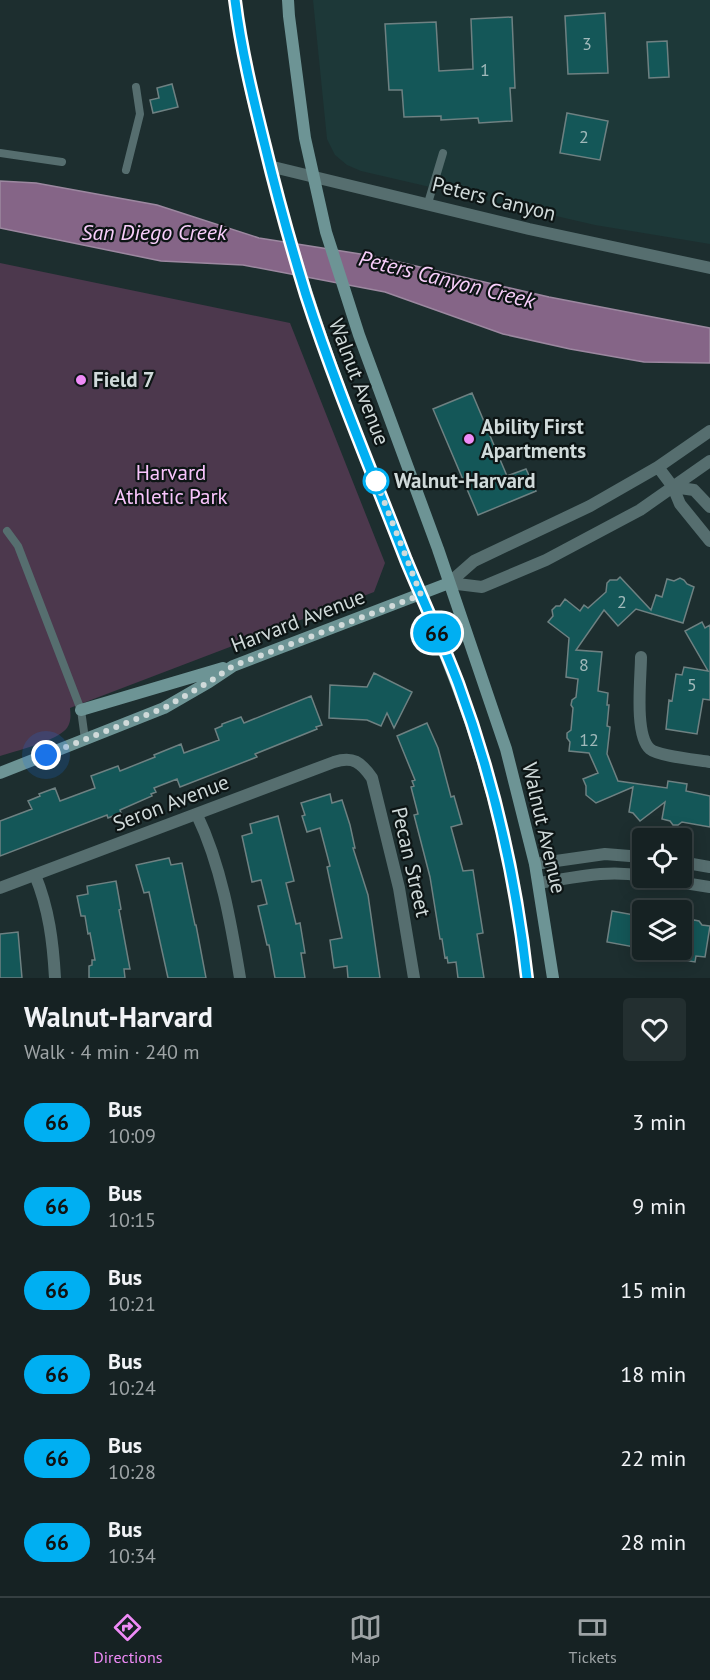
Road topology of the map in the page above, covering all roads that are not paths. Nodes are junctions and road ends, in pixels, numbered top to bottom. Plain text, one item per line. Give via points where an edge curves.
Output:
1 (236, 0) edge
2 (288, 0) edge
3 (136, 87) dead end
4 (0, 153) edge
5 (444, 153) dead end
6 (62, 162) dead end
7 (269, 166) junction
8 (126, 170) dead end
9 (314, 177) junction
10 (428, 203) junction
11 (710, 267) edge
12 (710, 431) edge
13 (710, 461) edge
14 (658, 467) junction
15 (673, 487) junction
16 (710, 507) edge
17 (7, 531) dead end
18 (710, 541) edge
19 (449, 583) junction
20 (421, 595) junction
21 (641, 657) dead end
22 (233, 666) junction
23 (81, 710) junction
24 (85, 739) junction
25 (356, 760) joint
26 (710, 762) edge
27 (0, 773) edge
28 (197, 815) junction
29 (632, 855) edge
30 (535, 864) junction
31 (692, 864) edge
32 (710, 867) edge
33 (632, 874) edge
34 (35, 875) junction
35 (539, 883) junction
36 (692, 885) edge
37 (0, 888) edge
38 (710, 888) edge
39 (55, 978) edge
40 (240, 978) edge
41 (414, 978) edge
42 (527, 978) edge
43 (552, 978) edge

1 - 7 main road, Walnut Avenue via 246,66
2 - 9 main road, Walnut Avenue via 305,138
3 - 8 lane via 140,114
4 - 6 lane
5 - 10 lane
7 - 9 street, Peters Canyon
7 - 20 main road, Walnut Avenue via 328,356
9 - 10 street, Peters Canyon
9 - 19 main road, Walnut Avenue via 347,300
10 - 11 street, Peters Canyon via 529,229
12 - 14 street, Harvard Avenue
13 - 15 street
14 - 15 street
14 - 19 street, Harvard Avenue via 590,506 474,561
15 - 16 street via 694,490
15 - 18 street via 680,504
15 - 19 street via 613,525 546,560 482,587
17 - 23 lane via 18,546
19 - 20 main road, Harvard Avenue
19 - 30 main road, Walnut Avenue via 506,749
20 - 22 main road, Harvard Avenue
20 - 42 main road, Walnut Avenue via 457,682 486,771 513,882
21 - 26 street via 640,720 650,749
22 - 23 main road
22 - 24 main road, Harvard Avenue via 164,708
23 - 24 lane
24 - 27 main road, Harvard Avenue
25 - 28 street, Seron Avenue via 334,762
25 - 41 street, Pecan Street via 372,778 399,888
28 - 34 street, Seron Avenue
28 - 40 street via 221,885
29 - 30 street via 605,854
30 - 35 main road, Walnut Avenue
31 - 32 street
33 - 35 street via 604,873
34 - 37 street, Seron Avenue
34 - 39 street via 52,932
35 - 43 main road, Walnut Avenue
36 - 38 street

